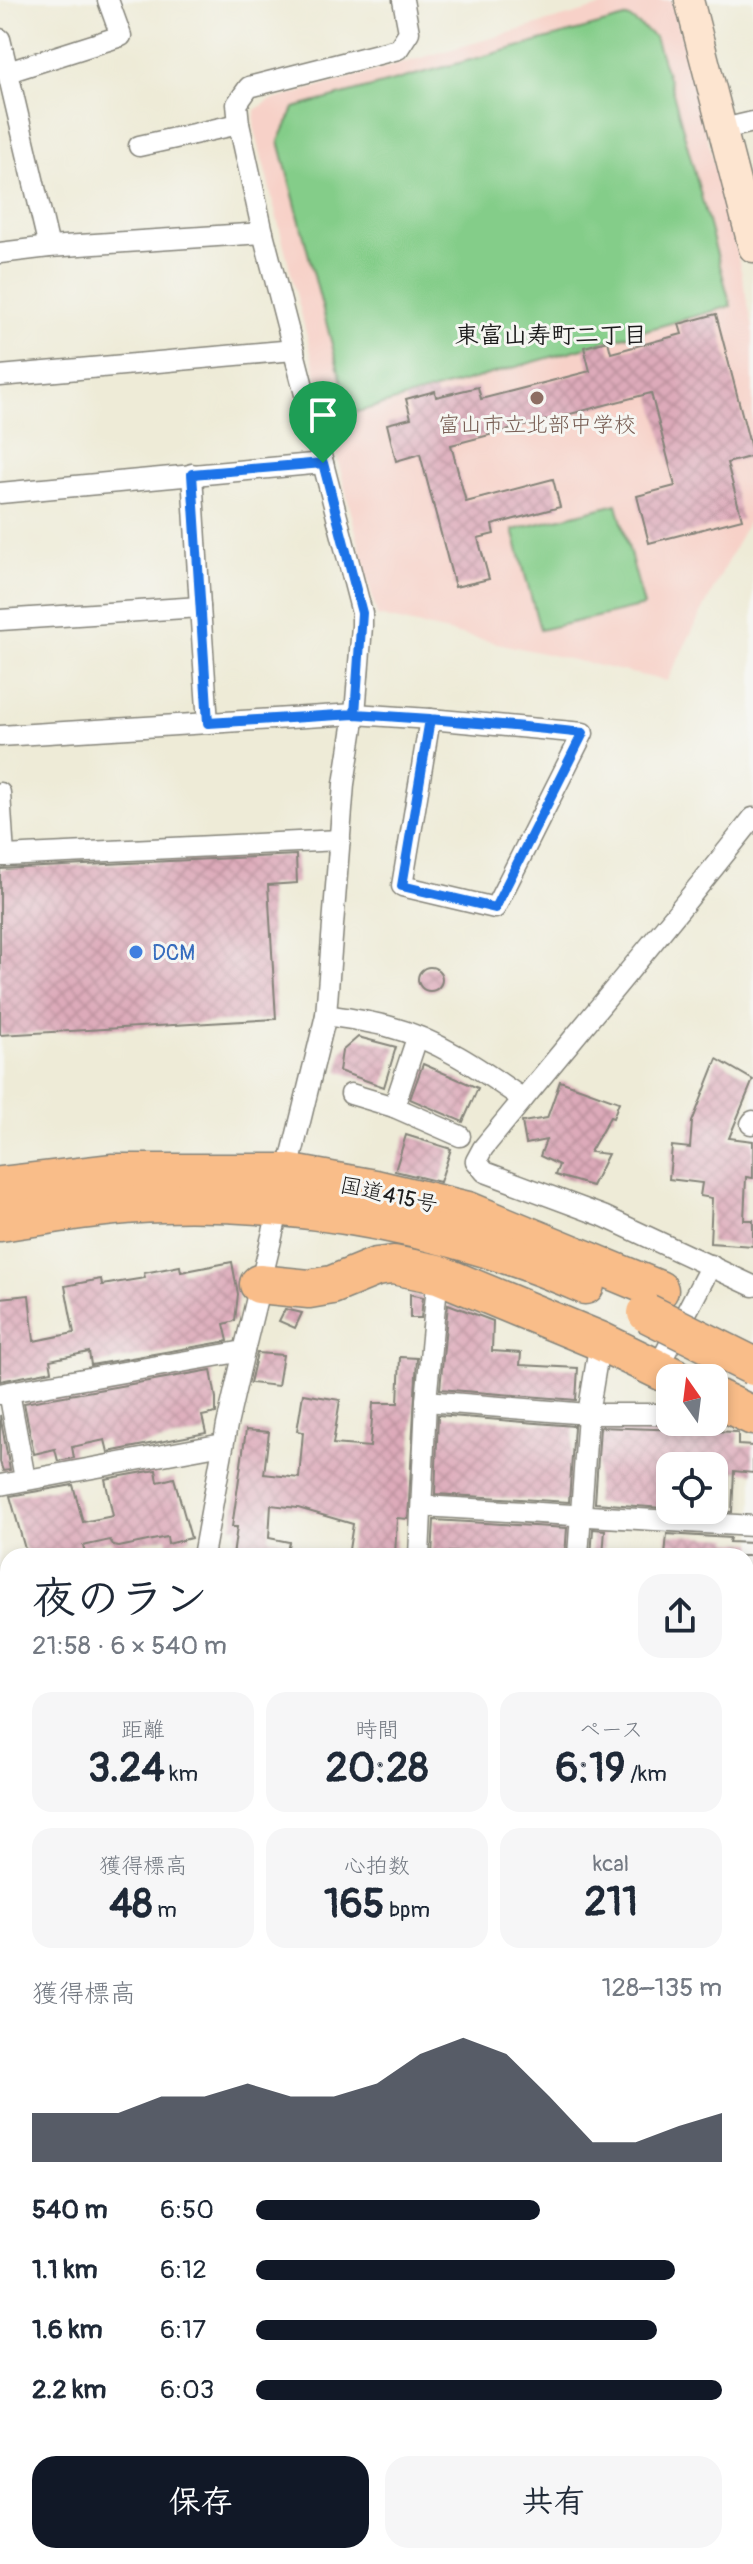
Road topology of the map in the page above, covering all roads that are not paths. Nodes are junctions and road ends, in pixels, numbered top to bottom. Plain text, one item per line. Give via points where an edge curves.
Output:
1 (108, 0) edge
2 (403, 0) edge
3 (689, 0) edge
4 (0, 39) edge
5 (8, 72) junction
6 (753, 122) edge
7 (239, 124) junction
8 (723, 129) junction
9 (139, 146) dead end
10 (263, 233) junction
11 (752, 243) edge
12 (49, 247) junction
13 (0, 253) edge
14 (294, 350) junction
15 (0, 376) edge
16 (323, 463) junction
17 (192, 474) junction
18 (0, 493) edge
19 (200, 607) junction
20 (0, 620) edge
21 (355, 714) junction
22 (430, 719) junction
23 (208, 723) junction
24 (0, 736) edge
25 (0, 793) edge
26 (753, 818) edge
27 (340, 840) junction
28 (2, 856) edge
29 (326, 1015) junction
30 (417, 1038) junction
31 (351, 1094) dead end
32 (523, 1099) junction
33 (394, 1107) junction
34 (460, 1136) dead end
35 (0, 1186) edge
36 (282, 1190) junction
37 (0, 1222) edge
38 (711, 1265) junction
39 (438, 1274) junction
40 (259, 1284) junction
41 (753, 1286) edge
42 (653, 1301) junction
43 (753, 1336) edge
44 (600, 1341) junction
45 (244, 1351) junction
46 (670, 1364) edge
47 (753, 1366) edge
48 (656, 1369) edge
49 (5, 1393) edge
50 (426, 1401) junction
51 (588, 1414) junction
52 (656, 1414) edge
53 (223, 1444) junction
54 (25, 1479) junction
55 (0, 1485) edge
56 (423, 1506) junction
57 (582, 1516) junction
58 (753, 1526) edge
59 (201, 1548) edge
60 (420, 1548) edge
61 (579, 1548) edge

1 - 5 street via 121,36
2 - 7 street via 409,32 398,49 249,87 237,104
3 - 8 street
4 - 5 street
5 - 12 street
6 - 8 street
7 - 9 street
7 - 10 street
8 - 11 street
10 - 12 street
10 - 14 street
12 - 13 street
14 - 15 street
14 - 16 street
16 - 17 street
16 - 21 street via 362,613
17 - 18 street
17 - 19 street
19 - 20 street
19 - 23 street
21 - 22 street
21 - 23 street
21 - 27 street
22 - 22 street via 583,733 495,908 402,886
23 - 24 street
25 - 28 street
26 - 32 street
27 - 28 street
27 - 29 street
29 - 30 street via 389,1026
29 - 36 street
30 - 32 street via 469,1061
30 - 33 street
31 - 33 street
32 - 38 street via 476,1161 485,1172 603,1216
33 - 34 street
35 - 36 highway, 国道415号 via 111,1173
36 - 37 highway, 国道415号
36 - 40 street
36 - 42 highway, 国道415号 via 375,1189 468,1211
38 - 41 street
38 - 46 street
39 - 40 highway via 393,1265 309,1289
39 - 44 highway
39 - 50 street
40 - 45 street
42 - 43 highway, 国道415号
42 - 47 highway, 国道415号, bridge
44 - 48 highway
44 - 51 street
45 - 49 street
45 - 53 street
49 - 54 street
50 - 51 street
50 - 56 street
51 - 52 street
51 - 57 street
53 - 54 street
53 - 59 street
54 - 55 street
56 - 57 street
56 - 60 street
57 - 58 street
57 - 61 street

